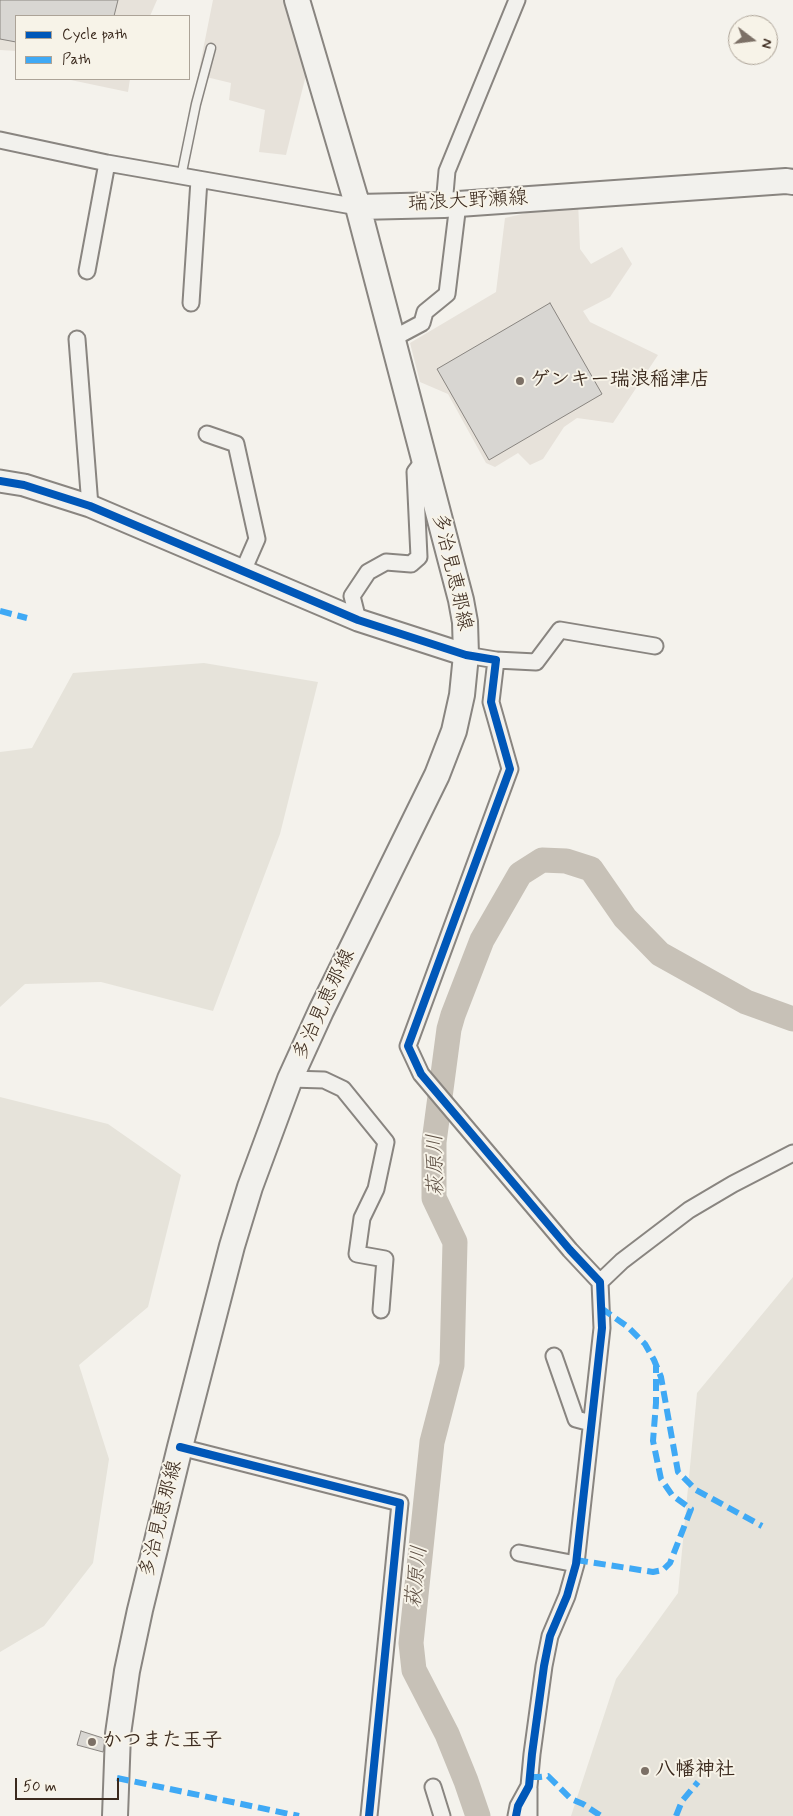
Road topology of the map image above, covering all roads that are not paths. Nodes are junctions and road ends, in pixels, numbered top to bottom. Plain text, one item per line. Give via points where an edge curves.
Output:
1 (297, 0) edge
2 (517, 0) edge
3 (211, 48) dead end
4 (0, 140) edge
5 (107, 163) junction
6 (181, 177) junction
7 (199, 180) junction
8 (793, 182) edge
9 (451, 205) junction
10 (358, 207) junction
11 (86, 271) dead end
12 (191, 303) dead end
13 (77, 339) dead end
14 (392, 339) junction
15 (207, 434) dead end
16 (424, 460) junction
17 (0, 481) edge
18 (90, 506) junction
19 (243, 571) junction
20 (358, 620) junction
21 (654, 646) dead end
22 (466, 655) junction
23 (496, 660) junction
24 (290, 1078) junction
25 (793, 1153) edge
26 (600, 1282) junction
27 (381, 1310) dead end
28 (554, 1356) dead end
29 (591, 1423) junction
30 (180, 1447) junction
31 (519, 1553) dead end
32 (576, 1564) junction
33 (529, 1786) junction
34 (434, 1787) dead end
35 (115, 1816) edge
36 (369, 1816) edge
37 (442, 1816) edge
38 (516, 1816) edge
39 (529, 1816) edge

1 - 10 main road
2 - 9 street via 447,170
3 - 6 lane
4 - 5 street
5 - 6 street
5 - 11 street
6 - 7 street
7 - 10 street
7 - 12 street
8 - 9 main road, 瑞浪大野瀬線
9 - 10 main road, 瑞浪大野瀬線
9 - 14 street via 447,294 425,312 422,322
10 - 14 main road, 多治見恵那線
13 - 18 street
14 - 16 main road, 多治見恵那線
15 - 19 street via 236,444 257,539
16 - 20 street via 415,472 419,557 411,564 386,562 368,572 352,596
16 - 22 main road, 多治見恵那線 via 461,600
17 - 18 street
18 - 19 street
19 - 20 street
20 - 22 street
21 - 23 street via 560,630 536,662
22 - 23 street
22 - 24 main road, 多治見恵那線 via 454,731 437,775
23 - 26 street via 491,702 510,769 408,1046 420,1074
24 - 27 street via 324,1080 343,1089 386,1142 376,1189 362,1218 357,1254 386,1259
24 - 30 main road, 多治見恵那線 via 232,1246
25 - 26 street via 689,1210
26 - 29 street via 602,1328
28 - 29 street via 576,1419
29 - 32 street
30 - 35 main road, 多治見恵那線 via 127,1671 118,1734
30 - 36 street via 400,1504
31 - 32 street
32 - 33 street via 550,1636
33 - 38 street
33 - 39 street
34 - 37 street

